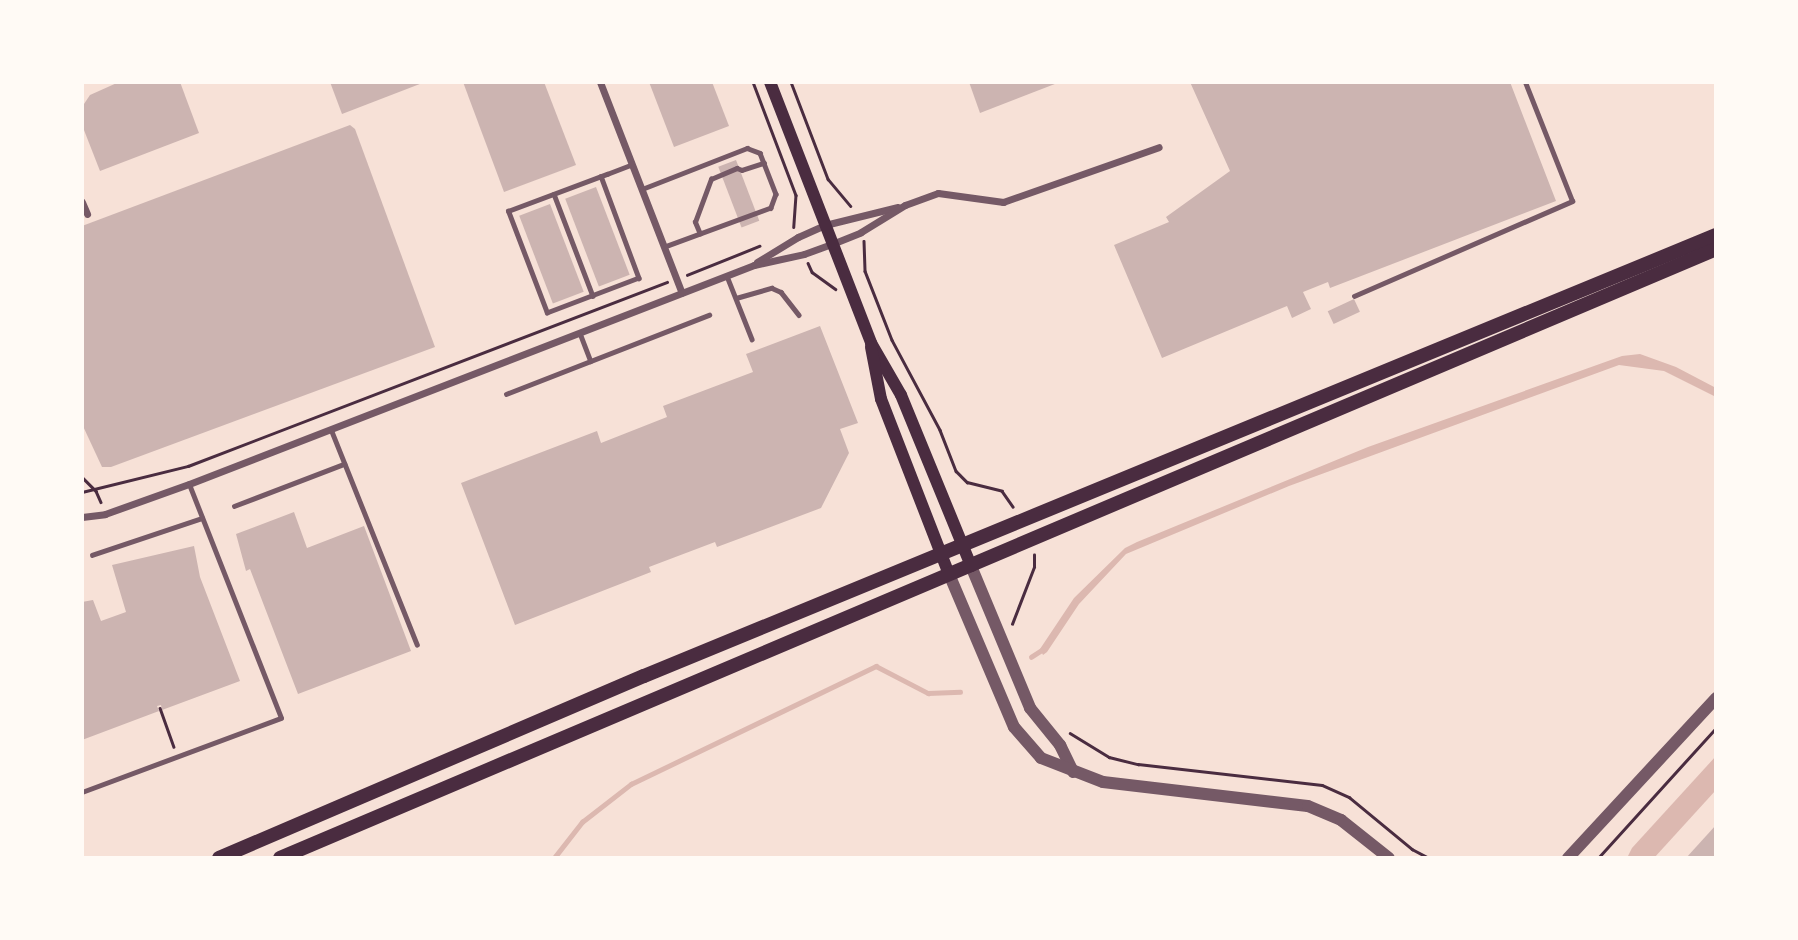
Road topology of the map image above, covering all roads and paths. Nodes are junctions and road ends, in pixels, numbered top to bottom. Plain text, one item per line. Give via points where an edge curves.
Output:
1 (600, 82) edge
2 (753, 82) edge
3 (770, 82) edge
4 (791, 82) edge
5 (1525, 82) edge
6 (1159, 147) dead end
7 (764, 163) junction
8 (632, 164) junction
9 (601, 176) junction
10 (642, 189) junction
11 (795, 191) dead end
12 (554, 194) junction
13 (82, 202) edge
14 (905, 205) junction
15 (87, 214) dead end
16 (854, 215) junction
17 (825, 225) junction
18 (861, 232) junction
19 (700, 234) junction
20 (1716, 235) edge
21 (768, 243) dead end
22 (832, 244) junction
23 (664, 247) junction
24 (1716, 249) edge
25 (754, 265) junction
26 (727, 275) junction
27 (676, 279) junction
28 (682, 293) junction
29 (593, 296) junction
30 (1354, 296) dead end
31 (737, 298) junction
32 (709, 315) dead end
33 (799, 315) dead end
34 (580, 332) junction
35 (752, 339) dead end
36 (871, 343) junction
37 (592, 361) junction
38 (506, 394) dead end
39 (331, 429) junction
40 (344, 464) junction
41 (82, 477) edge
42 (189, 484) junction
43 (96, 491) junction
44 (82, 492) edge
45 (234, 506) dead end
46 (105, 514) junction
47 (82, 517) edge
48 (202, 518) junction
49 (1019, 521) junction
50 (1028, 540) junction
51 (961, 545) junction
52 (941, 553) junction
53 (92, 555) dead end
54 (971, 566) junction
55 (949, 574) junction
56 (1012, 628) dead end
57 (417, 644) dead end
58 (1716, 698) edge
59 (160, 708) dead end
60 (1716, 728) edge
61 (1065, 729) dead end
62 (178, 756) junction
63 (1073, 772) junction
64 (82, 792) edge
65 (219, 858) edge
66 (280, 858) edge
67 (1386, 858) edge
68 (1429, 858) edge
69 (1568, 858) edge
70 (1598, 858) edge

1 - 8 street
2 - 11 path
3 - 17 main road
4 - 16 path via 828,179
5 - 30 lane via 1572,201
6 - 14 street via 1003,202 938,193
7 - 10 lane via 760,153 747,148
7 - 19 lane via 711,179 695,222
7 - 19 lane via 776,194 771,208
8 - 9 lane
8 - 10 street
9 - 12 lane
9 - 29 lane via 639,278
10 - 23 street
12 - 29 lane
12 - 29 lane via 508,211 547,313
13 - 15 street
14 - 16 street
14 - 18 street
16 - 17 street
17 - 22 main road
17 - 25 street
18 - 22 street
18 - 49 path via 865,271 891,340 940,430 956,471 967,482 1002,491
19 - 23 lane
20 - 49 main road
21 - 27 path
22 - 25 street
22 - 36 main road
23 - 27 street
24 - 50 main road
25 - 26 street
26 - 28 street
26 - 31 lane
27 - 28 street
27 - 43 path via 188,466
28 - 34 street
31 - 33 lane via 772,288 781,292
31 - 35 lane
32 - 37 lane
34 - 37 lane
34 - 39 street
36 - 51 main road via 901,395
36 - 52 main road via 881,400
37 - 38 lane
39 - 40 lane
39 - 42 street
40 - 45 lane
40 - 57 lane
41 - 43 path
42 - 46 street
42 - 48 lane
43 - 44 path
43 - 46 path
46 - 47 street
48 - 53 lane
48 - 62 lane via 281,718
49 - 51 main road
50 - 54 main road
50 - 56 path via 1034,563
51 - 52 main road
51 - 54 main road
52 - 55 main road
52 - 65 main road
54 - 55 main road
54 - 63 street via 1030,708 1060,745
55 - 63 street via 1014,727 1041,758
55 - 66 main road
58 - 69 street
59 - 62 path
60 - 70 path
61 - 68 path via 1122,761 1322,785 1349,797
62 - 64 lane
63 - 67 street via 1122,785 1308,806 1341,820

